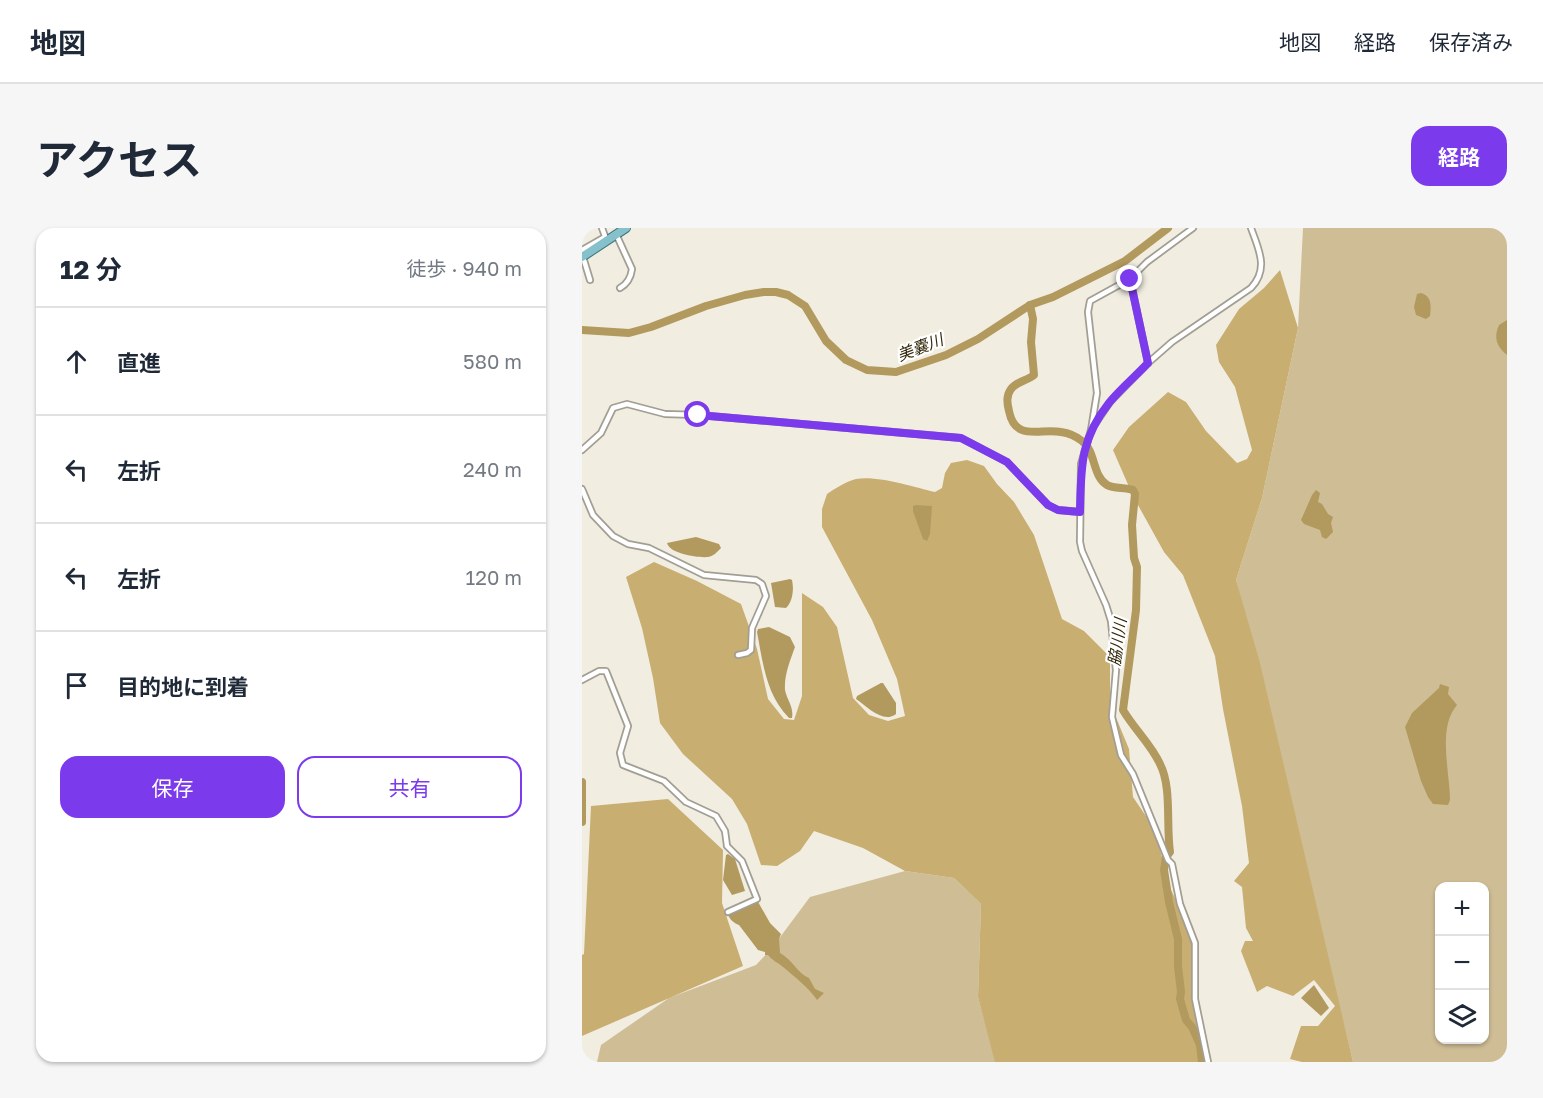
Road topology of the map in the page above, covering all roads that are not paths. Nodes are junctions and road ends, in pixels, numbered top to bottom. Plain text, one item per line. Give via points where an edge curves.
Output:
1 (602, 228) edge
2 (626, 228) edge
3 (1193, 228) edge
4 (1251, 228) edge
5 (616, 234) junction
6 (606, 239) junction
7 (582, 250) edge
8 (582, 257) edge
9 (1130, 279) junction
10 (590, 280) dead end
11 (620, 288) dead end
12 (1148, 363) junction
13 (1091, 430) junction
14 (582, 450) edge
15 (582, 489) edge
16 (1080, 512) junction
17 (738, 655) dead end
18 (582, 680) edge
19 (728, 912) dead end
20 (1208, 1062) edge

1 - 6 street
2 - 5 main road
3 - 9 street
4 - 12 street via 1261,261 1257,282
5 - 6 main road
5 - 11 street via 632,269 632,275
6 - 7 street
6 - 8 main road
8 - 10 street
9 - 12 street
9 - 13 street via 1090,301 1097,393
12 - 13 street via 1110,402
13 - 16 street via 1080,473
14 - 16 street via 601,433 613,408 627,404 665,414 961,438 1007,462 1048,505
15 - 17 street via 593,515 613,536 628,544 649,548 704,575 756,580 762,584 766,596 752,628 751,650
16 - 20 street via 1082,551 1111,621 1116,670 1112,717 1121,755 1172,864 1180,904 1195,943 1196,999
18 - 19 street via 606,671 628,726 620,753 623,765 664,781 680,797 709,812 722,824 727,846 742,861 757,899

